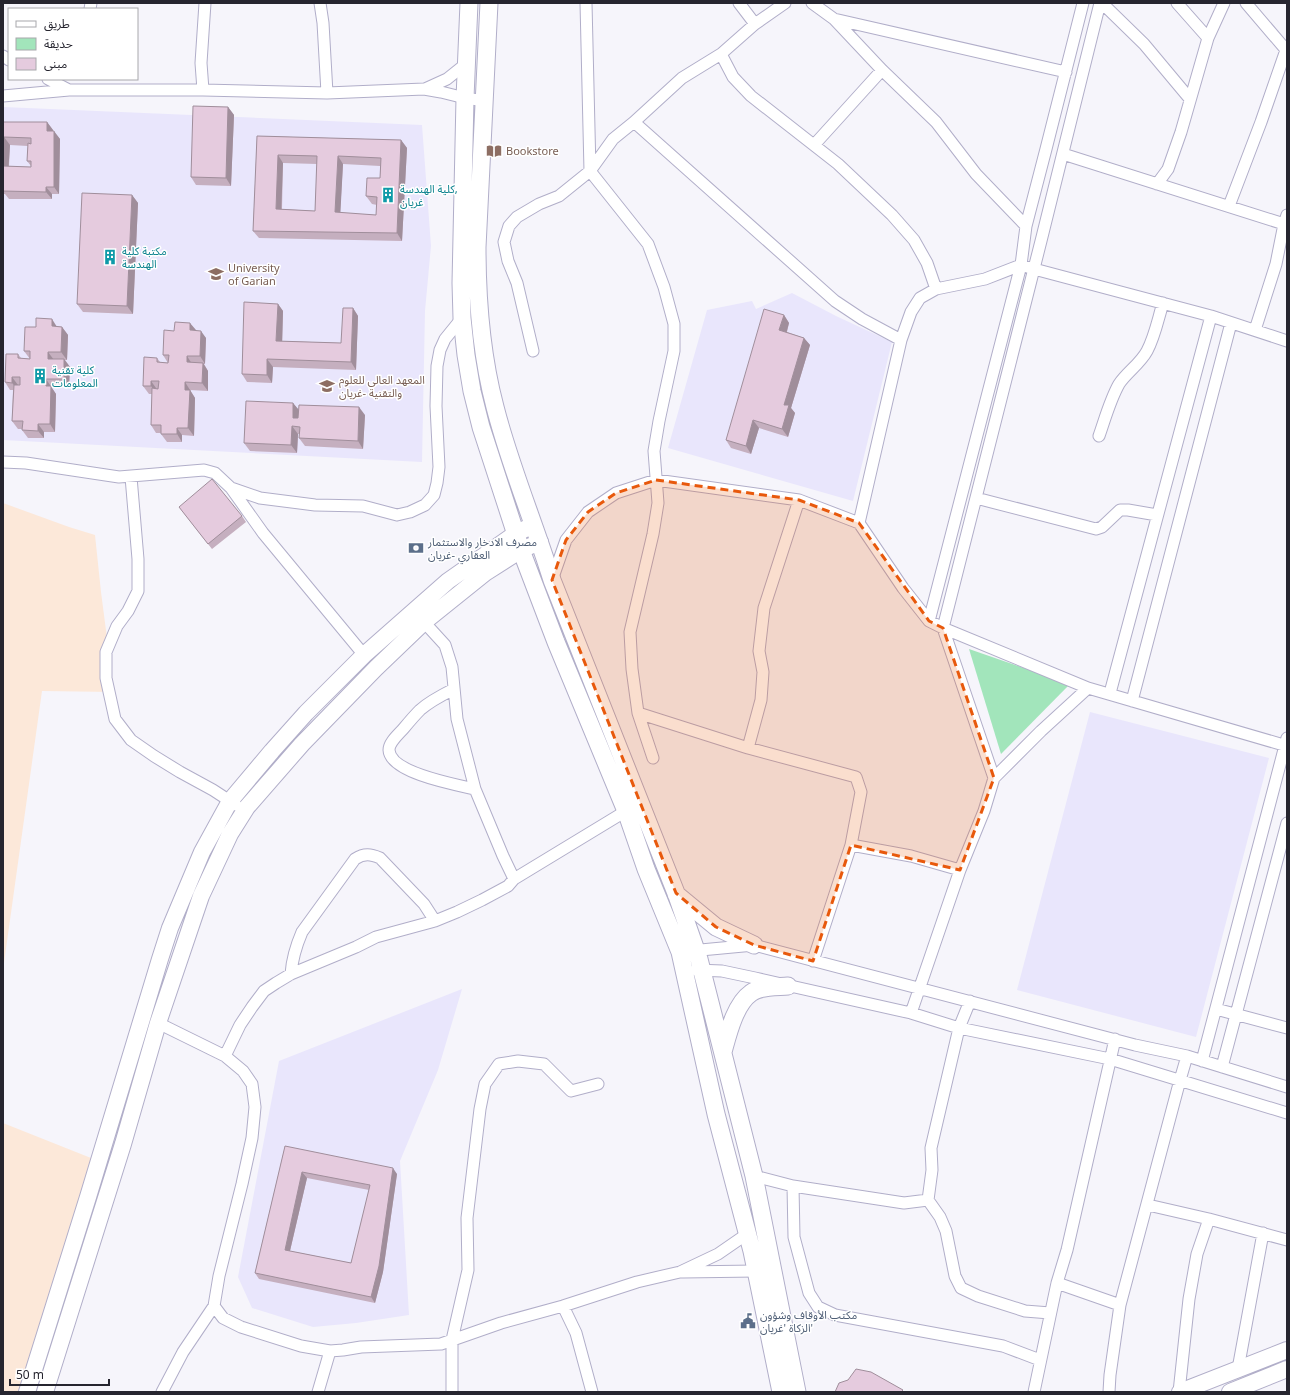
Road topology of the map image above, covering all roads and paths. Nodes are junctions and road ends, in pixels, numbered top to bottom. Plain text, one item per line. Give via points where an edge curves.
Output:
1 (205, 3) edge
2 (320, 3) edge
3 (468, 3) edge
4 (489, 3) edge
5 (586, 3) edge
6 (739, 3) edge
7 (785, 3) edge
8 (812, 3) edge
9 (1083, 3) edge
10 (1101, 3) edge
11 (1177, 3) edge
12 (1224, 3) edge
13 (1246, 3) edge
14 (834, 19) junction
15 (755, 24) junction
16 (1208, 38) junction
17 (1286, 50) edge
18 (721, 54) junction
19 (467, 63) junction
20 (882, 70) junction
21 (1066, 72) junction
22 (50, 80) edge
23 (79, 80) edge
24 (424, 89) junction
25 (74, 90) junction
26 (203, 90) junction
27 (327, 93) junction
28 (3, 96) edge
29 (465, 98) junction
30 (1190, 99) junction
31 (485, 101) junction
32 (634, 122) junction
33 (814, 146) junction
34 (1063, 154) junction
35 (590, 171) junction
36 (1157, 184) junction
37 (1229, 206) junction
38 (1285, 220) edge
39 (1026, 226) junction
40 (1021, 265) junction
41 (1034, 269) junction
42 (936, 288) junction
43 (1163, 303) junction
44 (1211, 316) junction
45 (462, 318) junction
46 (1230, 323) junction
47 (1255, 330) junction
48 (901, 340) junction
49 (1287, 341) edge
50 (534, 351) dead end
51 (1099, 436) dead end
52 (3, 462) edge
53 (131, 477) junction
54 (656, 480) junction
55 (231, 488) junction
56 (976, 498) junction
57 (799, 500) junction
58 (1158, 515) junction
59 (859, 523) junction
60 (533, 526) junction
61 (515, 534) junction
62 (540, 542) junction
63 (521, 550) junction
64 (552, 580) junction
65 (929, 621) junction
66 (424, 622) junction
67 (943, 628) junction
68 (364, 655) junction
69 (1088, 688) junction
70 (454, 689) junction
71 (1110, 693) junction
72 (1132, 701) junction
73 (638, 713) junction
74 (1286, 743) edge
75 (748, 748) junction
76 (654, 758) dead end
77 (994, 778) junction
78 (475, 789) junction
79 (230, 802) junction
80 (244, 811) junction
81 (626, 811) junction
82 (1287, 822) edge
83 (851, 845) junction
84 (960, 870) junction
85 (514, 879) junction
86 (676, 893) junction
87 (435, 920) junction
88 (754, 945) junction
89 (688, 951) junction
90 (814, 961) junction
91 (702, 969) junction
92 (683, 970) junction
93 (291, 974) junction
94 (788, 986) junction
95 (919, 989) junction
96 (970, 1002) junction
97 (1216, 1009) junction
98 (911, 1012) junction
99 (1236, 1015) junction
100 (158, 1024) junction
101 (959, 1028) junction
102 (1287, 1028) edge
103 (1115, 1039) junction
104 (723, 1052) junction
105 (225, 1056) junction
106 (1187, 1056) junction
107 (1110, 1058) junction
108 (1202, 1061) junction
109 (1222, 1067) junction
110 (1180, 1080) junction
111 (598, 1084) dead end
112 (1287, 1087) edge
113 (1287, 1112) edge
114 (106, 1139) junction
115 (123, 1144) junction
116 (754, 1176) junction
117 (793, 1186) junction
118 (928, 1200) junction
119 (1148, 1205) junction
120 (1209, 1218) junction
121 (1263, 1233) junction
122 (747, 1234) junction
123 (1287, 1240) edge
124 (756, 1271) junction
125 (680, 1272) junction
126 (1057, 1283) junction
127 (1120, 1305) junction
128 (214, 1306) junction
129 (563, 1306) junction
130 (1050, 1313) junction
131 (452, 1340) junction
132 (1287, 1350) edge
133 (330, 1351) junction
134 (1040, 1360) junction
135 (1238, 1369) junction
136 (1287, 1369) edge
137 (27, 1392) edge
138 (45, 1392) edge
139 (162, 1392) edge
140 (318, 1392) edge
141 (452, 1392) edge
142 (592, 1392) edge
143 (781, 1392) edge
144 (797, 1392) edge
145 (1034, 1392) edge
146 (1109, 1392) edge
147 (1180, 1392) edge
148 (1230, 1392) edge

1 - 26 street via 201,64
2 - 27 street
3 - 19 main road
4 - 31 main road
5 - 35 street
6 - 15 street
7 - 15 street
8 - 14 street
9 - 21 street
10 - 30 street via 1144,44
10 - 34 street
11 - 16 street
12 - 16 street
13 - 17 street
14 - 20 street
14 - 21 street
15 - 18 street
16 - 30 street
17 - 37 street
18 - 32 street via 682,78
18 - 33 street via 733,77 751,96
19 - 24 street via 447,79
19 - 29 main road
20 - 33 street
20 - 39 street via 936,122 976,174
21 - 39 street
22 - 25 street
23 - 25 street
24 - 27 street
24 - 29 street
25 - 26 street
25 - 28 street
26 - 27 street
29 - 31 street
29 - 45 main road
30 - 36 street via 1168,169
31 - 60 main road via 477,247 480,328 495,408
32 - 35 street via 613,139
32 - 48 street via 835,301 862,320
33 - 42 street via 838,164 892,215 914,240 927,263
34 - 36 street
34 - 41 street
35 - 50 street via 559,196 517,217 509,226 504,242
35 - 54 street via 648,244 674,324 674,351 654,451
36 - 37 street
37 - 38 street
38 - 47 street via 1276,264
39 - 40 street
40 - 41 street
40 - 42 street via 985,279
40 - 65 street
41 - 43 street
41 - 56 street
42 - 48 street via 920,298 911,312
43 - 44 street
43 - 51 street via 1147,351 1120,383
44 - 46 street
44 - 58 street
45 - 55 street via 445,339 440,350 436,406 439,446 437,483 434,495 424,505 397,515 362,506 315,505 260,498
45 - 61 main road via 472,391
46 - 47 street
46 - 72 street
47 - 49 street
48 - 59 street
52 - 53 street
53 - 55 street via 204,470 215,473
53 - 79 street via 138,559 138,592 116,626 106,652 106,678 115,719 131,740
54 - 57 street
54 - 64 street via 616,493 588,512 566,540
54 - 73 street via 658,503 653,534 630,632
55 - 68 street via 263,533
56 - 58 street via 1096,529 1102,527 1120,510
56 - 67 street
57 - 59 street
57 - 75 street via 764,608 759,651 762,672 761,700
58 - 71 street
59 - 65 street
60 - 61 main road
60 - 62 main road
61 - 63 main road
61 - 68 main road via 448,582
62 - 63 main road
62 - 64 main road
63 - 66 main road via 485,573
63 - 81 main road
64 - 86 main road
65 - 67 street
66 - 70 street via 445,645 452,668
66 - 80 main road via 302,744
67 - 69 street
67 - 77 street
68 - 79 main road via 306,713
69 - 71 street
69 - 77 street
70 - 78 street via 457,720
70 - 78 street via 421,709 392,742 389,750 391,757 410,771
71 - 72 street
72 - 74 street
73 - 75 street
73 - 76 street
74 - 97 street
75 - 83 street via 856,777 861,792
77 - 84 street via 984,811
78 - 85 street
79 - 80 street
79 - 114 main road via 202,852 170,928
80 - 100 main road via 230,834 201,896
81 - 85 street
81 - 89 main road via 646,869
82 - 99 street
83 - 84 street via 911,856
83 - 90 street
84 - 95 street
85 - 87 street via 508,886 482,900
86 - 88 main road via 716,927
86 - 89 main road
87 - 93 street via 376,937 356,948
87 - 93 street via 420,899 380,858 372,854 361,855 355,859 302,932
88 - 89 street
88 - 90 street
89 - 91 main road
89 - 92 main road
90 - 95 street
91 - 92 street
91 - 94 street
91 - 104 main road
92 - 122 main road
93 - 105 street via 264,991 240,1025
94 - 98 street
94 - 104 main road via 751,992 733,1019
95 - 96 street
95 - 98 street
96 - 101 street
96 - 103 street
97 - 99 street
97 - 108 street
98 - 101 street
99 - 102 street
99 - 109 street
100 - 105 street
100 - 115 main road
101 - 107 street
101 - 118 street via 931,1148 932,1170
103 - 106 street
103 - 107 street
104 - 116 main road
105 - 128 street via 243,1071 252,1084 255,1107 242,1184
106 - 108 street
106 - 110 street
107 - 110 street
107 - 126 street via 1069,1242
108 - 109 street
109 - 112 street
110 - 113 street
110 - 119 street
111 - 131 street via 571,1090 544,1064 518,1061 499,1064 485,1084 477,1130 468,1218 468,1270
114 - 115 main road
114 - 137 main road
115 - 138 main road
116 - 117 street
116 - 144 main road
117 - 118 street via 904,1203
117 - 134 street via 794,1238 809,1293 818,1307 835,1315 1003,1346
118 - 130 street via 946,1231 955,1276 961,1288 1025,1311
119 - 120 street
119 - 127 street
120 - 121 street
120 - 147 street via 1197,1254 1189,1299
121 - 123 street
121 - 135 street
122 - 124 main road
122 - 125 street via 718,1254
124 - 125 street
124 - 143 main road
125 - 129 street via 637,1282
126 - 127 street
126 - 130 street
127 - 146 street
128 - 133 street via 223,1318 241,1327 301,1346
128 - 139 street via 183,1352
129 - 131 street
129 - 142 street via 576,1334
130 - 134 street
131 - 133 street via 441,1344 361,1347
131 - 141 street
132 - 135 main road
133 - 140 street
134 - 145 street
135 - 147 main road
136 - 148 main road

